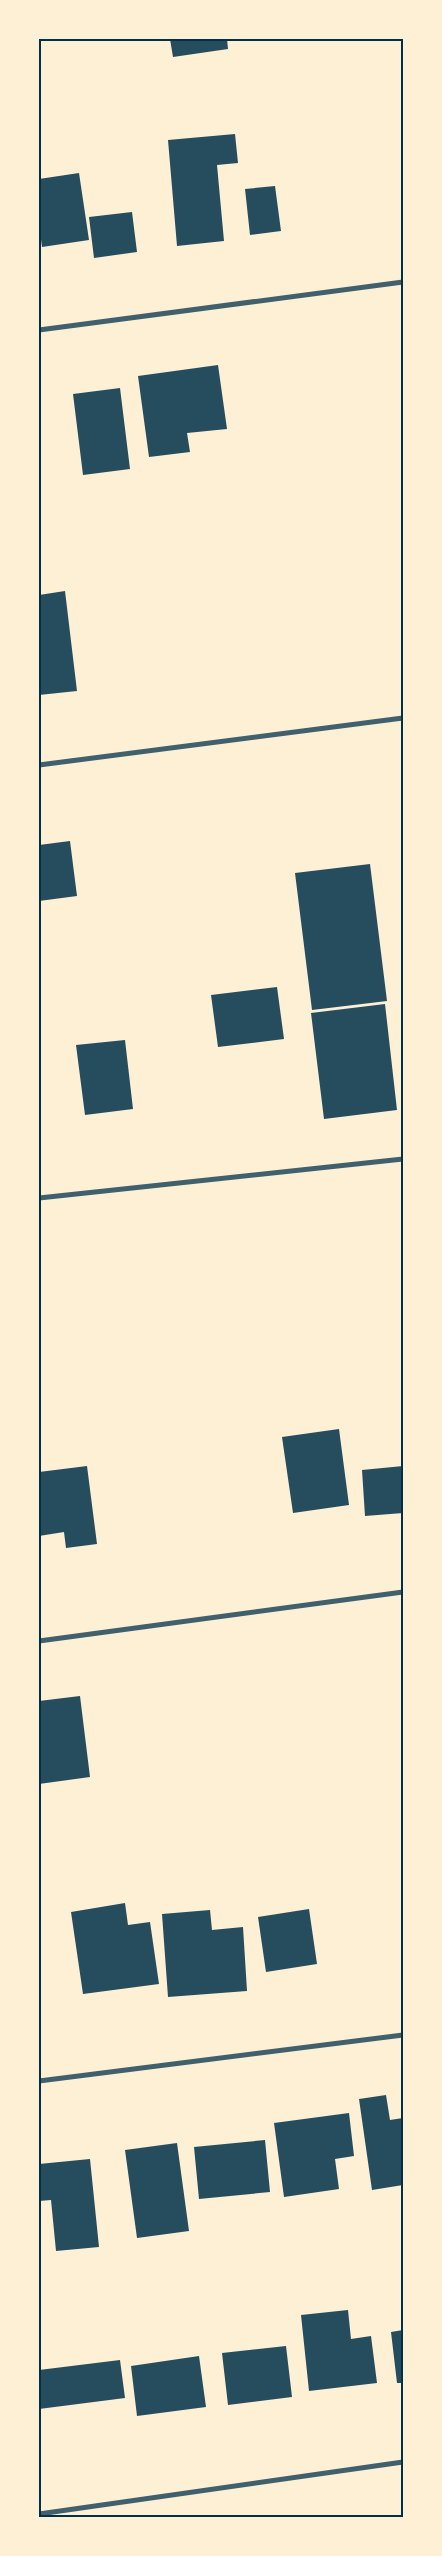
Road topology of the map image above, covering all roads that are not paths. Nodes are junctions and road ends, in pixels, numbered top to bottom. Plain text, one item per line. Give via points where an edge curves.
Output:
1 (403, 282) edge
2 (39, 330) edge
3 (403, 718) edge
4 (39, 765) edge
5 (403, 1160) edge
6 (39, 1198) edge
7 (403, 1592) edge
8 (39, 1641) edge
9 (403, 2035) edge
10 (39, 2080) edge
11 (403, 2462) edge
12 (39, 2514) edge

1 - 2 street
3 - 4 street
5 - 6 street
7 - 8 street
9 - 10 street
11 - 12 street

